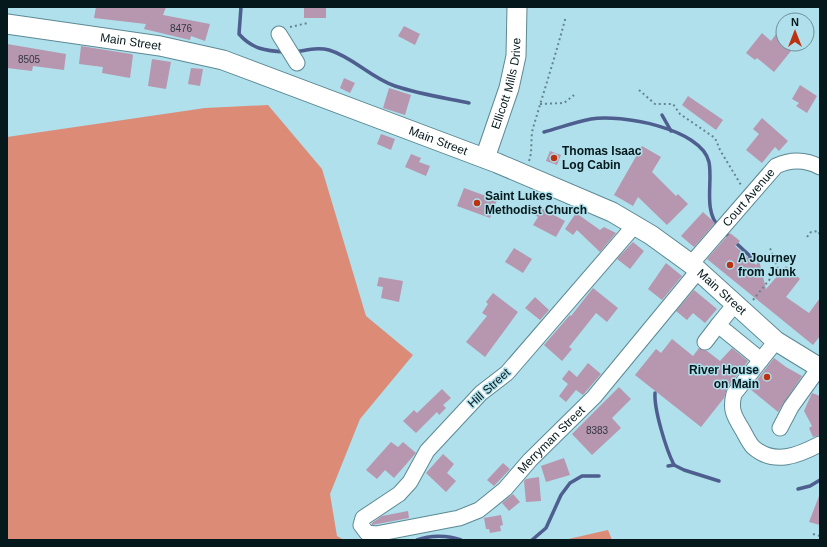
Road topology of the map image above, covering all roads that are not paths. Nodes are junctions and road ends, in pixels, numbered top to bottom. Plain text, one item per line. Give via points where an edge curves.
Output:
1 (518, 7) edge
2 (7, 24) edge
3 (279, 34) road end
4 (297, 63) dead end
5 (485, 158) junction
6 (820, 167) edge
7 (635, 225) junction
8 (694, 268) junction
9 (744, 303) junction
10 (718, 325) junction
11 (776, 341) junction
12 (705, 342) dead end
13 (760, 360) junction
14 (819, 368) edge
15 (780, 428) dead end
16 (820, 444) edge
17 (362, 529) joint

1 - 5 main road, Ellicott Mills Drive via 516,56 509,88
2 - 5 main road, Main Street via 160,46 223,60
3 - 4 street
5 - 7 main road, Main Street via 612,212
6 - 8 street, Court Avenue via 805,161 785,162 776,166 748,196
7 - 8 main road, Main Street via 668,246
7 - 17 street, Hill Street via 507,373 481,393 427,451 410,482 399,494 363,518
8 - 9 main road, Main Street
8 - 17 street, Merryman Street via 594,397 530,460 505,489 479,510 459,518 376,534 366,533
9 - 10 street
9 - 11 main road, Main Street
10 - 12 street
10 - 13 street
11 - 13 street
11 - 14 main road, Main Street
13 - 16 street via 734,394 732,403 732,413 753,447 766,456 780,458 792,457
14 - 15 street via 791,407

